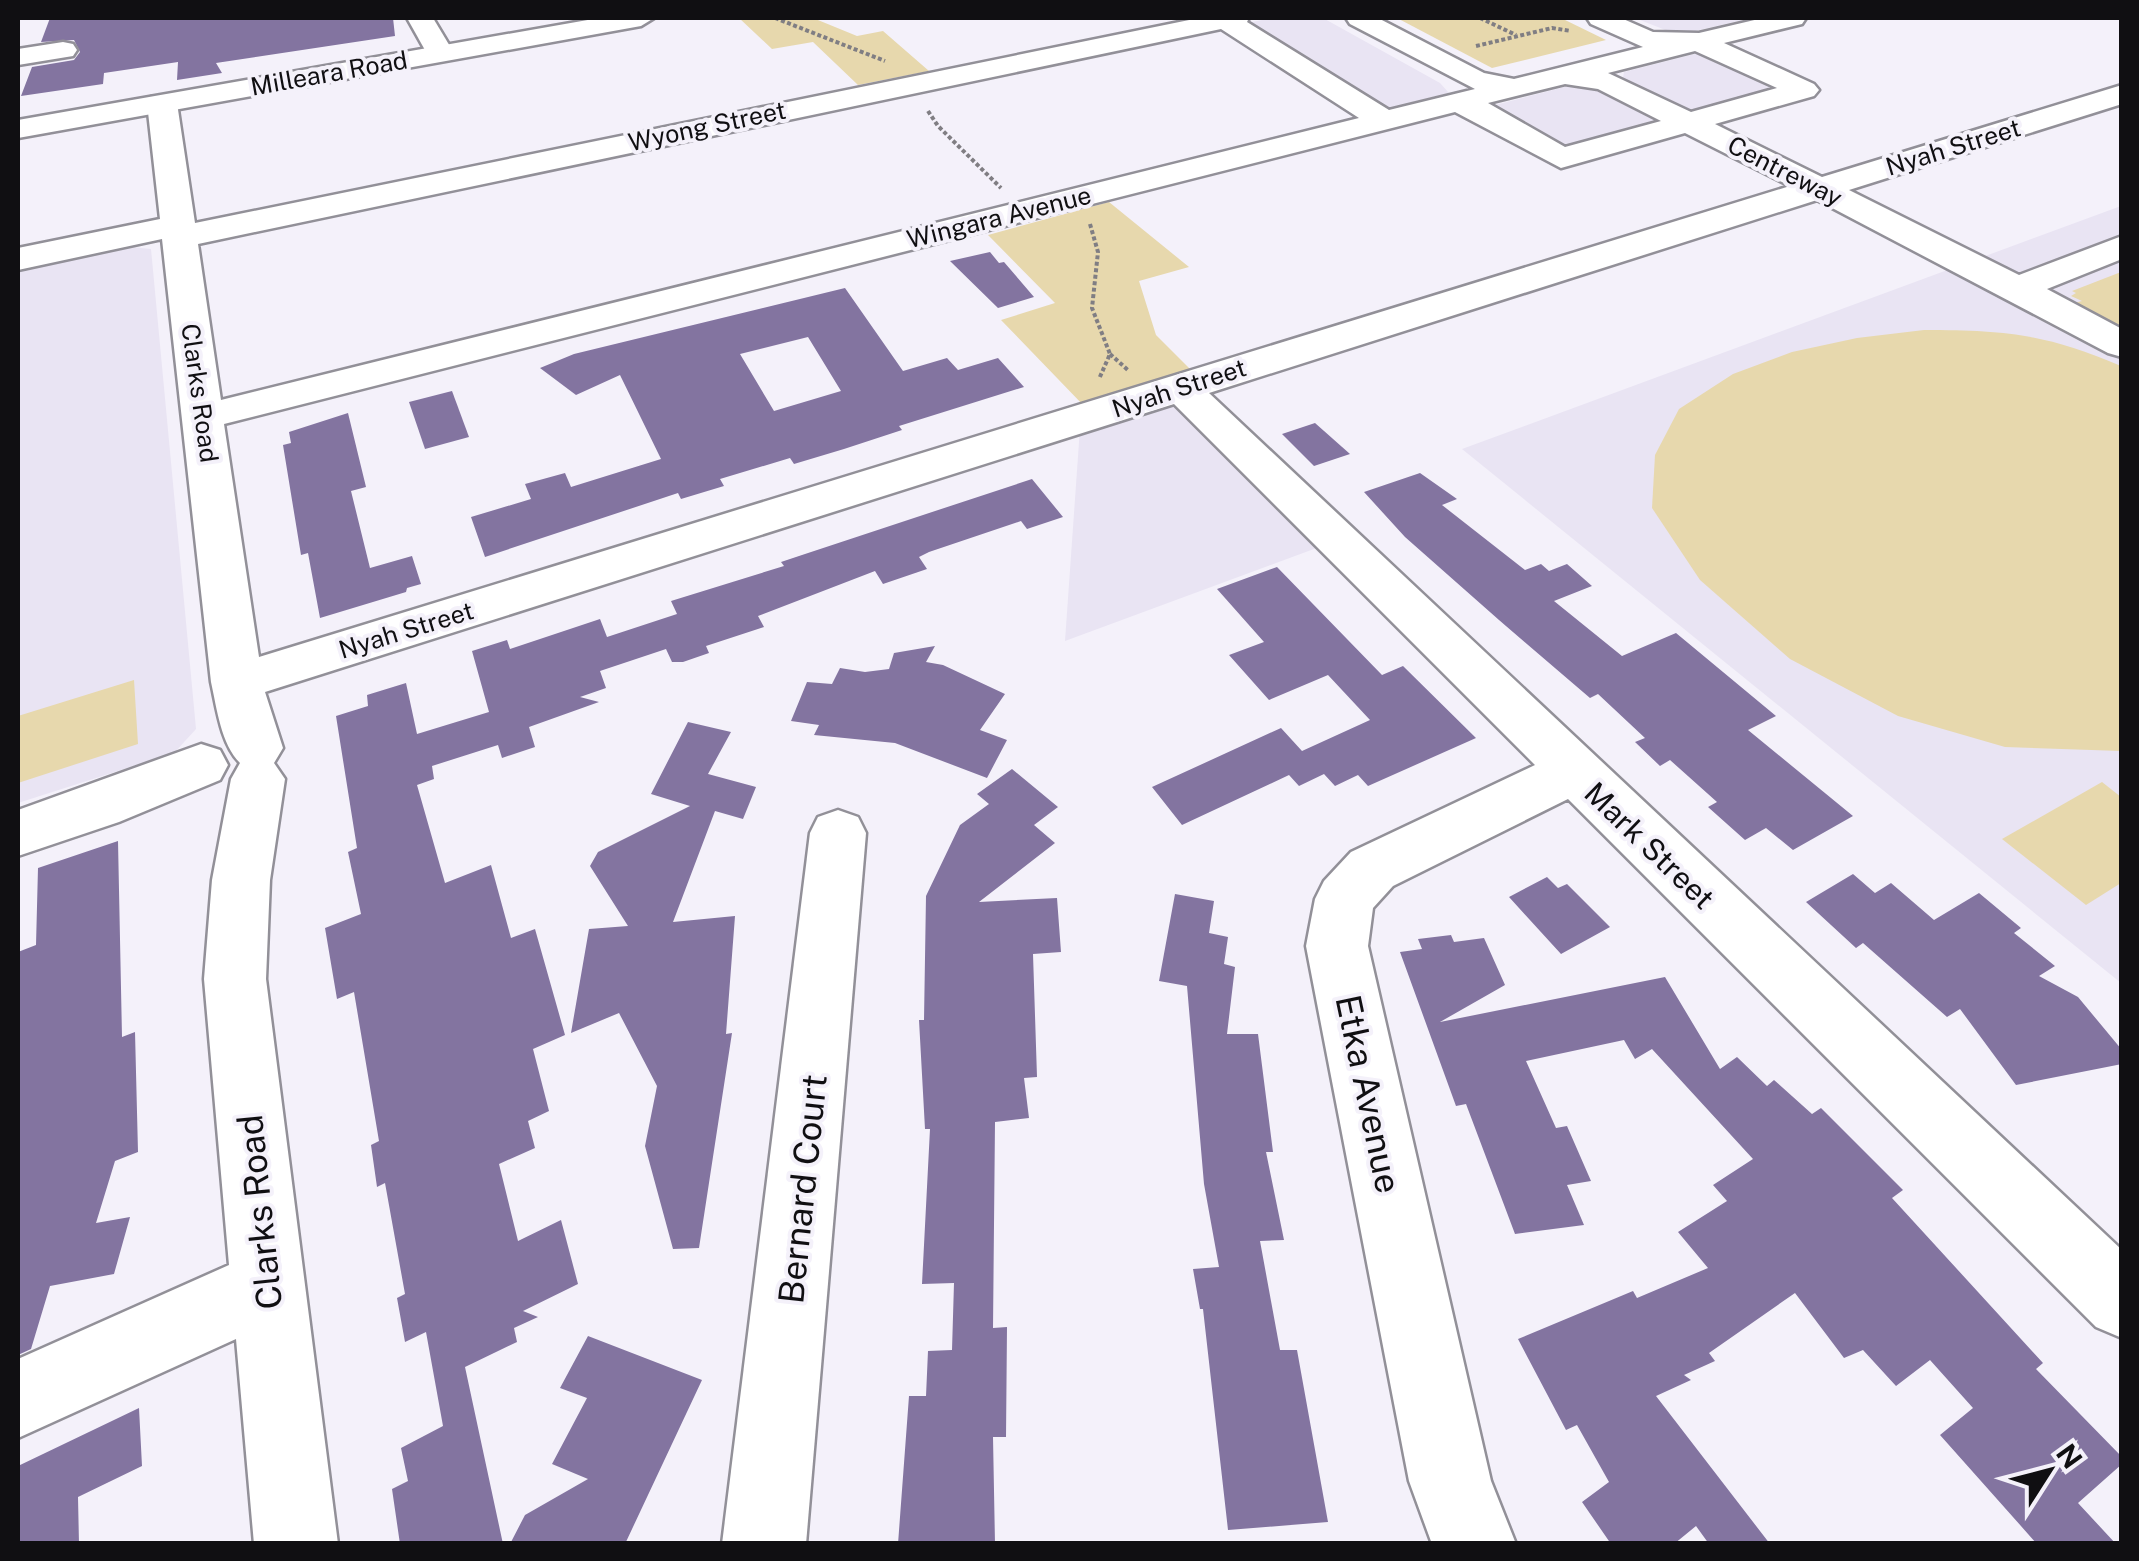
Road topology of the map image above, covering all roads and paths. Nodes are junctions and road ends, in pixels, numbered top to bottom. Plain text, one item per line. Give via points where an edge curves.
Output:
1 (420, 18) edge
2 (640, 18) edge
3 (778, 18) edge
4 (1359, 18) edge
5 (1480, 18) edge
6 (1793, 18) edge
7 (1231, 19) edge
8 (1751, 22) edge
9 (1590, 25) edge
10 (1517, 36) junction
11 (1696, 42) junction
12 (1645, 47) junction
13 (62, 50) dead end
14 (440, 54) junction
15 (18, 57) edge
16 (892, 63) dead end
17 (1604, 72) junction
18 (1467, 79) junction
19 (2122, 94) edge
20 (162, 103) junction
21 (919, 104) dead end
22 (1384, 120) junction
23 (1686, 121) junction
24 (18, 129) edge
25 (1001, 188) dead end
26 (1820, 188) junction
27 (1090, 224) dead end
28 (178, 231) junction
29 (2122, 246) edge
30 (18, 259) edge
31 (2018, 288) junction
32 (2122, 346) edge
33 (1098, 384) dead end
34 (1180, 387) junction
35 (204, 416) junction
36 (238, 682) junction
37 (1572, 772) junction
38 (223, 773) junction
39 (838, 833) dead end
40 (18, 834) edge
41 (267, 1286) junction
42 (2122, 1300) edge
43 (18, 1399) edge
44 (296, 1544) edge
45 (764, 1544) edge
46 (1474, 1544) edge

1 - 14 street
2 - 14 street, Milleara Road
3 - 16 path
4 - 18 street
5 - 10 path
6 - 8 street
7 - 22 street
7 - 28 street, Wyong Street
8 - 11 street
9 - 10 path
9 - 12 street
10 - 18 path via 1477,46
11 - 12 street
11 - 23 street via 1804,90
12 - 17 street
13 - 15 street
14 - 20 street, Milleara Road
17 - 18 street, Centreway via 1510,87
17 - 23 street, Centreway
18 - 22 street, Wingara Avenue
18 - 23 street via 1474,108 1561,158
19 - 26 street, Nyah Street
20 - 24 street, Milleara Road
20 - 28 street, Clarks Road
21 - 25 path
22 - 35 street, Wingara Avenue
23 - 26 street, Centreway
26 - 31 street, Centreway
26 - 34 street, Nyah Street
27 - 33 path via 1098,237 1091,303 1110,354
28 - 30 street, Wyong Street
28 - 35 street, Clarks Road
29 - 31 street
31 - 32 street, Centreway
34 - 36 street, Nyah Street
34 - 37 street, Mark Street
35 - 36 street, Clarks Road
36 - 38 street, Clarks Road
37 - 42 street, Mark Street
37 - 46 street, Etka Avenue via 1372,869 1345,899 1336,946 1450,1481
38 - 40 street
38 - 41 street, Clarks Road via 241,880 235,980
39 - 45 street, Bernard Court
41 - 43 street
41 - 44 street, Clarks Road

